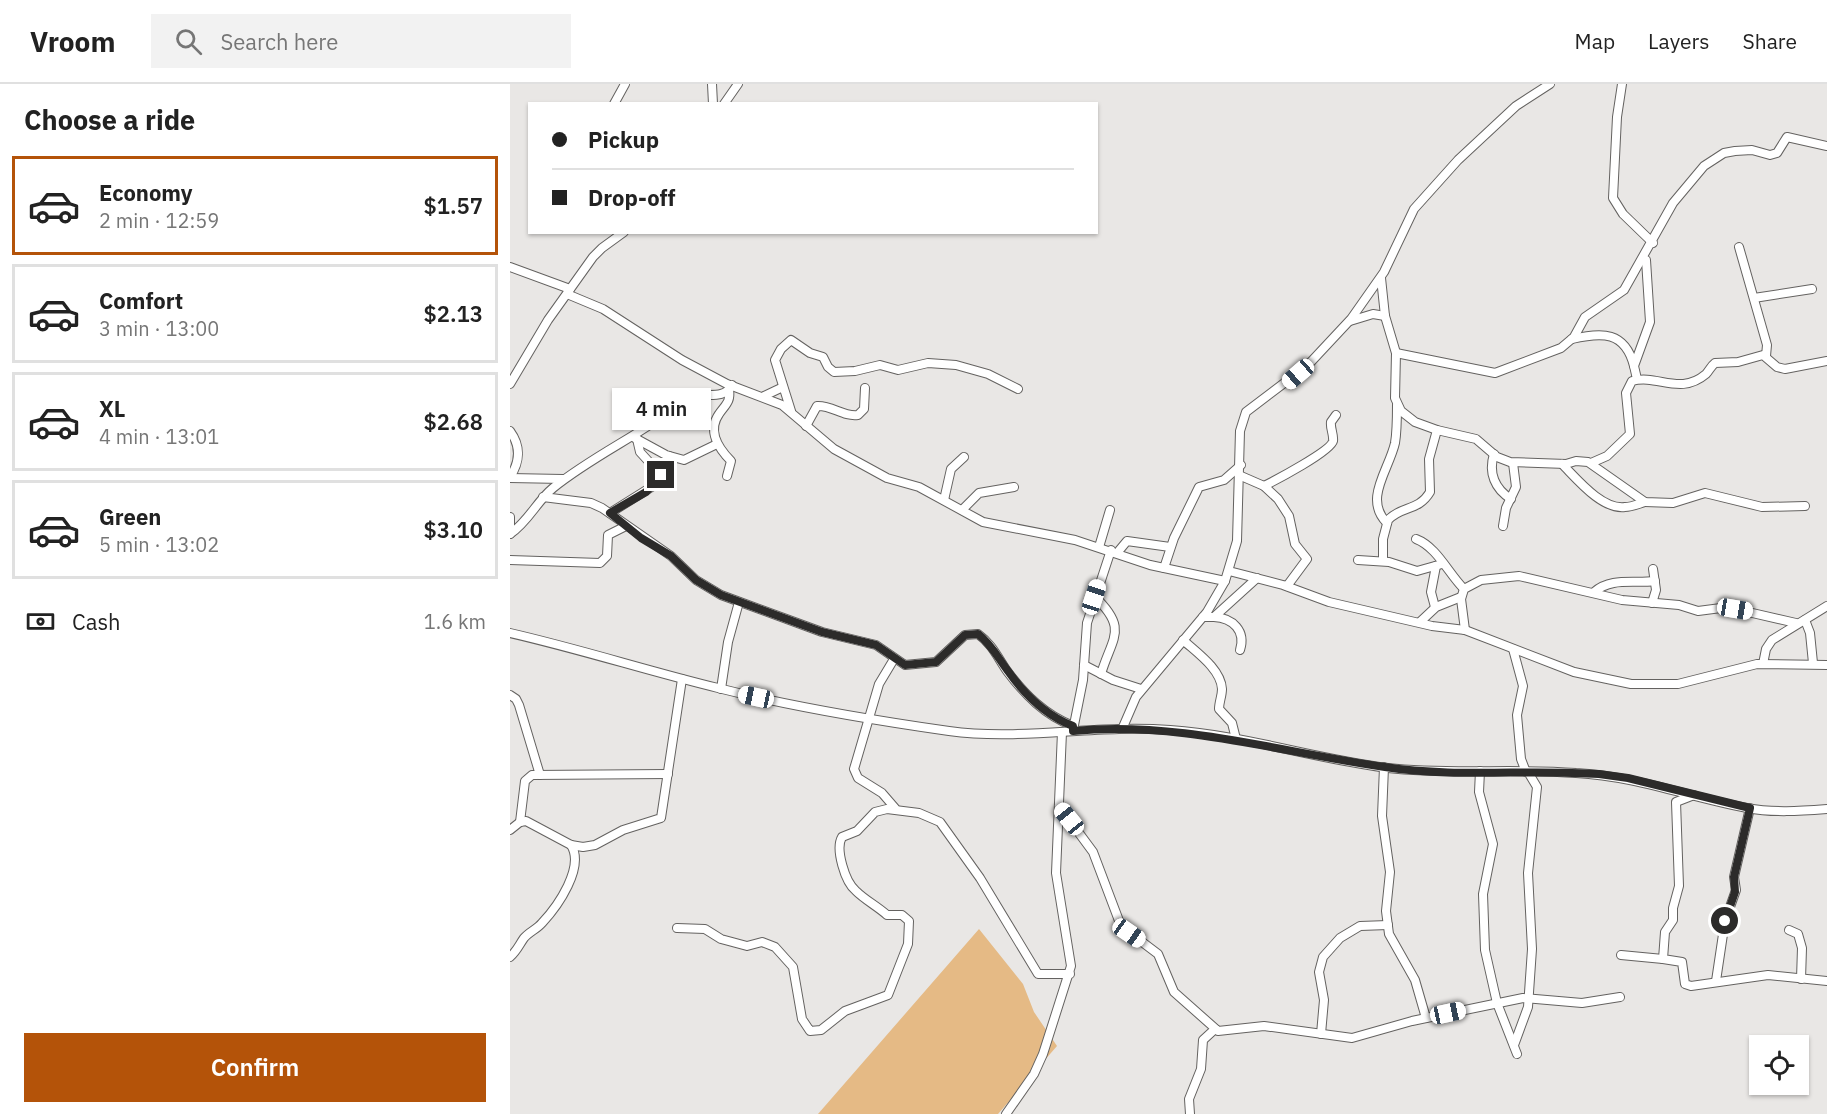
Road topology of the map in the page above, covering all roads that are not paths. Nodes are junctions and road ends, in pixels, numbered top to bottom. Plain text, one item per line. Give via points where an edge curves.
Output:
1 (625, 84) edge
2 (712, 84) edge
3 (1550, 84) edge
4 (1622, 84) edge
5 (736, 85) edge
6 (615, 102) edge
7 (713, 102) edge
8 (725, 102) edge
9 (1827, 146) edge
10 (621, 234) edge
11 (1653, 243) junction
12 (1738, 247) dead end
13 (1646, 256) junction
14 (510, 267) edge
15 (1380, 278) junction
16 (1812, 289) dead end
17 (568, 292) junction
18 (1754, 298) junction
19 (1385, 316) junction
20 (1349, 322) junction
21 (1572, 339) junction
22 (1396, 353) junction
23 (1766, 356) junction
24 (1827, 361) edge
25 (1634, 366) junction
26 (1637, 379) junction
27 (510, 384) edge
28 (783, 387) junction
29 (730, 388) junction
30 (865, 388) dead end
31 (1018, 389) dead end
32 (764, 396) junction
33 (1397, 405) junction
34 (792, 412) junction
35 (1336, 415) dead end
36 (806, 426) junction
37 (510, 430) edge
38 (1437, 430) junction
39 (635, 438) junction
40 (717, 444) junction
41 (1494, 454) junction
42 (669, 456) junction
43 (964, 456) dead end
44 (1513, 463) junction
45 (1591, 463) junction
46 (1562, 464) junction
47 (1241, 465) junction
48 (661, 475) junction
49 (727, 476) dead end
50 (1240, 476) junction
51 (510, 478) edge
52 (565, 479) junction
53 (1264, 486) junction
54 (1014, 487) dead end
55 (543, 497) junction
56 (944, 500) junction
57 (1511, 500) junction
58 (1645, 502) junction
59 (1805, 507) dead end
60 (962, 510) junction
61 (1110, 510) dead end
62 (610, 513) junction
63 (510, 517) edge
64 (1387, 523) junction
65 (626, 526) junction
66 (1503, 526) dead end
67 (510, 534) edge
68 (1416, 539) dead end
69 (1099, 547) junction
70 (1170, 547) junction
71 (1114, 552) junction
72 (510, 560) edge
73 (1359, 560) dead end
74 (1383, 561) junction
75 (1439, 565) junction
76 (1164, 568) junction
77 (1653, 569) dead end
78 (1229, 572) junction
79 (1257, 578) junction
80 (1225, 581) junction
81 (1655, 581) junction
82 (1287, 586) junction
83 (1594, 592) junction
84 (1463, 593) junction
85 (1094, 597) junction
86 (739, 602) junction
87 (1652, 603) junction
88 (1827, 606) edge
89 (1435, 607) junction
90 (1203, 617) junction
91 (1214, 617) junction
92 (1805, 620) junction
93 (1420, 622) junction
94 (1796, 623) junction
95 (1465, 630) junction
96 (510, 633) edge
97 (1183, 640) junction
98 (1513, 649) junction
99 (1240, 650) dead end
100 (894, 659) junction
101 (1813, 663) junction
102 (1763, 664) junction
103 (1084, 665) junction
104 (1827, 665) edge
105 (1101, 674) junction
106 (682, 679) junction
107 (721, 689) junction
108 (1142, 689) junction
109 (510, 695) edge
110 (868, 719) junction
111 (1123, 727) junction
112 (1073, 729) junction
113 (1062, 732) junction
114 (1236, 739) junction
115 (1384, 767) junction
116 (1480, 771) junction
117 (1527, 772) junction
118 (668, 774) junction
119 (540, 775) junction
120 (1696, 795) junction
121 (890, 806) junction
122 (1059, 806) junction
123 (1750, 808) junction
124 (1827, 809) edge
125 (519, 822) junction
126 (510, 830) edge
127 (571, 845) junction
128 (1388, 924) junction
129 (677, 928) dead end
130 (1789, 930) dead end
131 (1622, 955) dead end
132 (510, 957) edge
133 (1663, 959) junction
134 (1070, 974) junction
135 (1801, 979) junction
136 (1716, 981) junction
137 (1827, 981) edge
138 (1529, 997) junction
139 (1620, 997) dead end
140 (1497, 1003) junction
141 (1426, 1018) junction
142 (1215, 1029) junction
143 (1320, 1034) junction
144 (1514, 1046) junction
145 (1517, 1054) dead end
146 (1006, 1114) edge
147 (1190, 1114) edge

1 - 6 street
2 - 7 street
3 - 15 street via 1473,143 1432,188 1406,222
4 - 11 street via 1613,198 1628,220
5 - 8 street
9 - 11 street via 1787,137 1777,153 1770,155 1752,150 1724,153 1704,166 1679,194
10 - 17 street via 602,248
11 - 13 street
12 - 18 street
13 - 21 street via 1624,290 1585,317
13 - 25 street via 1650,322
14 - 17 street
15 - 19 street
15 - 20 street
16 - 18 street
17 - 27 street
17 - 29 street
18 - 23 street via 1767,345
19 - 20 street via 1373,314
19 - 22 street
20 - 47 street via 1308,365 1246,412 1240,431
21 - 22 street via 1557,350 1495,374
21 - 25 street via 1594,334 1614,338 1628,350
22 - 33 street
23 - 24 street via 1785,369
23 - 26 street via 1715,363 1703,376 1681,386
25 - 26 street
26 - 45 street via 1626,389 1630,434 1607,456
28 - 31 street via 775,360 791,339 823,357 834,372 879,365 898,370 928,363 956,365 988,374
28 - 32 street
28 - 34 street
29 - 32 street
29 - 39 street via 711,396 691,396
29 - 40 street via 729,402 715,423
30 - 36 street via 864,409 858,416 817,406
32 - 34 street
33 - 38 street via 1415,422
33 - 64 street via 1394,445 1377,499 1378,513
34 - 36 street
35 - 53 street via 1330,422 1333,440 1329,448
36 - 56 street via 834,449 887,478 915,485
37 - 51 street via 518,451 517,465
38 - 41 street via 1476,439
38 - 64 street via 1429,459 1430,492 1417,507 1396,513
39 - 42 street
39 - 48 street via 640,452
39 - 52 street
40 - 42 street via 684,460
40 - 49 street via 731,461
41 - 44 street
41 - 57 street via 1493,479
42 - 48 street
43 - 56 street via 951,469
44 - 46 street
44 - 57 street via 1517,480
45 - 46 street
45 - 58 street
46 - 58 street via 1610,505 1624,507
47 - 50 street
47 - 70 street via 1224,480 1198,487
48 - 62 street via 646,492
50 - 53 street
50 - 78 street via 1237,541
51 - 52 street
52 - 55 street
53 - 82 street via 1285,507 1295,544 1306,558 1304,567
54 - 60 street via 979,493
55 - 62 street via 591,503
55 - 67 street via 524,523
56 - 60 street
57 - 66 street
58 - 59 street via 1674,503 1705,493 1762,507
60 - 69 street via 983,522
61 - 69 street
62 - 65 street
63 - 67 street
64 - 74 street
65 - 72 street via 608,535 607,556 600,563
65 - 86 street via 671,556 696,580
68 - 75 street via 1433,548
69 - 71 street
70 - 71 street via 1127,541
70 - 76 street
71 - 76 street
71 - 85 street
73 - 74 street
74 - 75 street via 1417,571
75 - 84 street
75 - 89 street via 1431,592
76 - 80 street
77 - 81 street
78 - 79 street
78 - 80 street
79 - 82 street
79 - 91 street
80 - 90 street
81 - 83 street via 1616,582
81 - 87 street
82 - 93 street via 1314,598
83 - 84 street via 1520,576 1481,580
83 - 87 street
84 - 89 street
84 - 95 street
85 - 103 street via 1085,634
85 - 105 street via 1110,613 1116,633
86 - 100 street via 822,632 876,645
86 - 107 street
87 - 94 street via 1698,611 1735,609
88 - 92 street
89 - 93 street
90 - 91 street
90 - 97 street
91 - 99 street via 1229,621 1240,630
92 - 94 street
92 - 101 street
93 - 95 street
94 - 102 street via 1770,643
95 - 98 street
96 - 106 street
97 - 108 street
97 - 114 street via 1219,679 1219,709 1230,720
98 - 102 street via 1574,672 1632,684 1678,684
98 - 117 street via 1523,686 1517,715 1521,759
100 - 110 street via 879,684
100 - 112 street via 905,665 929,664 945,656 965,635 978,634 992,646 1018,685 1040,708
101 - 102 street
101 - 104 street
103 - 105 street
103 - 112 street
105 - 108 street
106 - 107 street
106 - 118 street
107 - 110 street
108 - 111 street via 1130,706
109 - 119 street via 516,699
110 - 113 street via 970,734
110 - 121 street via 857,751 855,774
111 - 112 street
111 - 114 street
112 - 113 street
113 - 122 street
114 - 115 street
115 - 116 street
115 - 128 street via 1382,816 1390,872
116 - 117 street
116 - 140 street via 1479,792 1493,844 1483,894 1484,936
117 - 120 street via 1628,778
117 - 138 street via 1537,787 1527,873 1532,949
118 - 119 street
118 - 127 street via 661,818 623,830 595,845
119 - 125 street via 525,781
120 - 123 street
120 - 133 street via 1676,802 1679,885 1672,920 1665,932
121 - 129 street via 875,812 857,831 844,835 838,845 856,892 887,915 902,915 909,921 908,944 888,995 844,1011 821,1030 810,1031 802,1019 793,967 775,947 762,942 747,946 721,939 705,929
121 - 134 street via 931,817 946,828 1038,974
122 - 134 street via 1056,873 1072,960
122 - 142 street via 1093,852 1121,926 1158,954 1174,992
123 - 124 street
123 - 136 street
125 - 126 street
125 - 127 street via 526,821
127 - 132 street via 576,862 563,896
128 - 141 street via 1391,940 1420,993
128 - 143 street via 1360,926 1340,938 1323,957 1319,972 1324,1000
130 - 135 street via 1798,934 1802,944
131 - 133 street
133 - 136 street via 1682,962 1688,985
134 - 146 street via 1034,1074
135 - 136 street via 1767,975
135 - 137 street
138 - 139 street via 1582,1003
138 - 140 street
138 - 144 street via 1524,1024
140 - 141 street
140 - 144 street
141 - 143 street via 1364,1037 1344,1039
142 - 143 street via 1264,1026
142 - 147 street via 1203,1040 1202,1069 1189,1099
144 - 145 street

